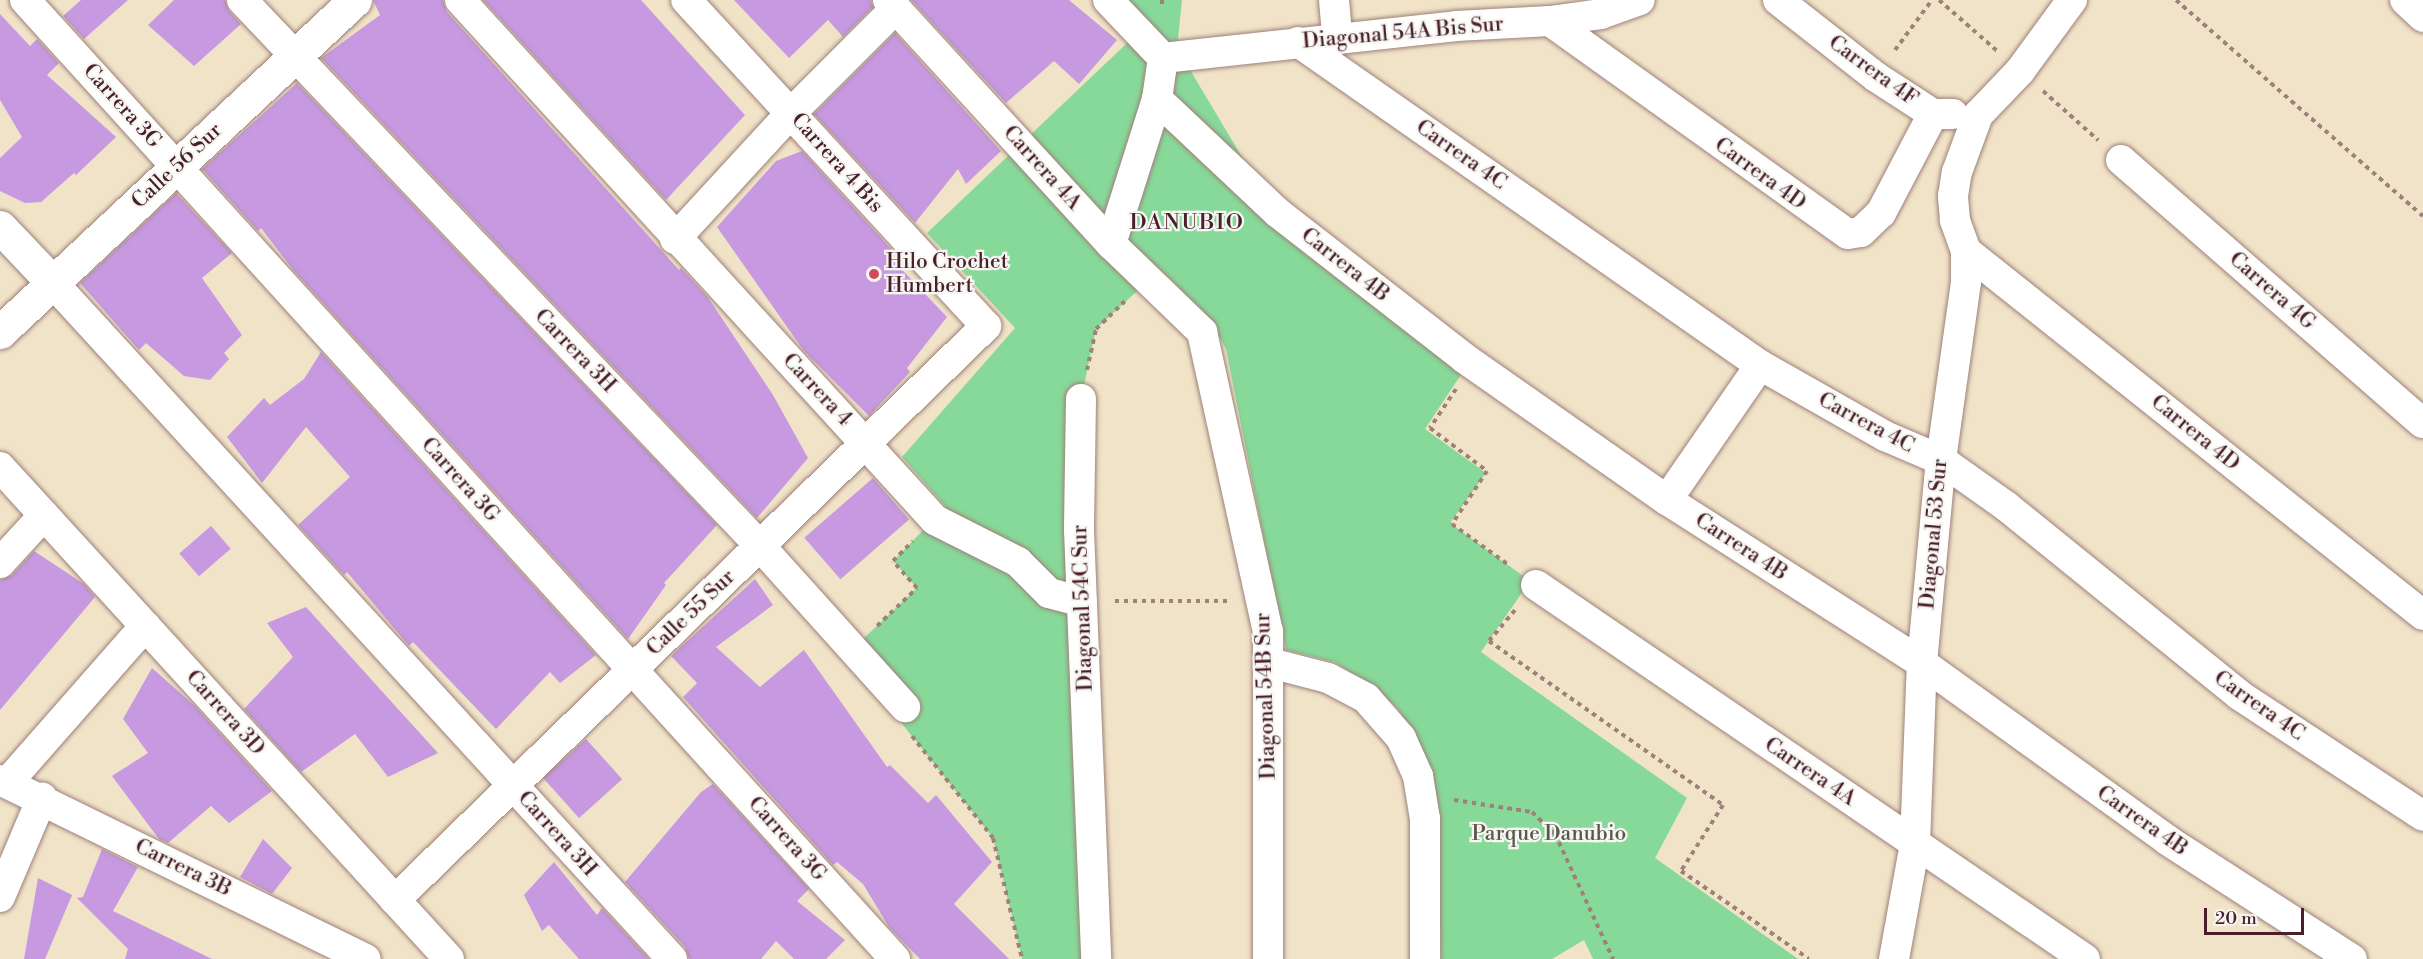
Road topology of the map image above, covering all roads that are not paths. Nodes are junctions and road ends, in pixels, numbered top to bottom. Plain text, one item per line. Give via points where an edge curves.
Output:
1 (25, 0) edge
2 (242, 0) edge
3 (355, 0) edge
4 (460, 0) edge
5 (686, 0) edge
6 (1108, 0) edge
7 (1334, 0) edge
8 (1641, 0) edge
9 (1778, 0) edge
10 (2072, 0) edge
11 (2405, 0) edge
12 (892, 4) edge
13 (2423, 17) edge
14 (1550, 21) junction
15 (1337, 38) junction
16 (1298, 42) junction
17 (295, 56) junction
18 (1163, 58) junction
19 (1156, 99) junction
20 (791, 112) junction
21 (1932, 114) junction
22 (1978, 115) junction
23 (2121, 160) dead end
24 (176, 166) junction
25 (0, 227) edge
26 (675, 239) junction
27 (1111, 244) junction
28 (1966, 251) junction
29 (54, 284) junction
30 (986, 327) joint
31 (0, 332) edge
32 (1202, 332) joint
33 (1760, 365) junction
34 (1081, 399) road end
35 (2423, 423) edge
36 (866, 443) junction
37 (1941, 460) junction
38 (0, 467) edge
39 (1667, 500) junction
40 (44, 515) junction
41 (760, 546) junction
42 (0, 563) edge
43 (1536, 585) road end
44 (1082, 602) junction
45 (2423, 615) edge
46 (145, 626) junction
47 (1270, 663) junction
48 (1922, 663) junction
49 (633, 669) junction
50 (900, 711) road end
51 (4, 781) edge
52 (513, 785) junction
53 (42, 798) junction
54 (2423, 816) edge
55 (1915, 843) junction
56 (0, 897) edge
57 (395, 900) junction
58 (365, 959) edge
59 (449, 959) edge
60 (672, 959) edge
61 (896, 959) edge
62 (1096, 959) edge
63 (1268, 959) edge
64 (1425, 959) edge
65 (1894, 959) edge
66 (2085, 959) edge
67 (2352, 959) edge

1 - 24 street, Carrera 3G
2 - 17 street, Carrera 3H
3 - 17 street, Calle 56 Sur
4 - 26 street, Carrera 4
5 - 20 street, Carrera 4 Bis
6 - 18 street
7 - 15 street
8 - 14 street, Diagonal 54A Bis Sur via 1601,14
9 - 21 street, Carrera 4F via 1876,77
10 - 22 street via 2020,71
11 - 13 street
12 - 20 street
12 - 27 street, Carrera 4A
14 - 15 street, Diagonal 54A Bis Sur
14 - 21 street, Carrera 4D via 1848,234 1861,232 1881,213
15 - 16 street, Diagonal 54A Bis Sur
16 - 18 street, Diagonal 54A Bis Sur
16 - 33 street, Carrera 4C
17 - 24 street, Calle 56 Sur
17 - 41 street, Carrera 3H
18 - 19 street
19 - 27 street
19 - 39 street, Carrera 4B via 1278,213 1472,363
20 - 26 street
20 - 30 street, Carrera 4 Bis
21 - 22 street, Carrera 4F
22 - 28 street, Diagonal 53 Sur via 1957,172 1953,196 1955,220
23 - 35 street, Carrera 4G
24 - 29 street, Calle 56 Sur
24 - 49 street, Carrera 3G
25 - 29 street
26 - 36 street, Carrera 4
27 - 32 street, Carrera 4A
28 - 37 street, Diagonal 53 Sur via 1966,282
28 - 45 street, Carrera 4D
29 - 31 street, Calle 56 Sur
29 - 52 street, Carrera 3H
30 - 36 street, Calle 55 Sur
32 - 47 street, Diagonal 54B Sur via 1264,601
33 - 37 street, Carrera 4C via 1885,436
33 - 39 street
34 - 44 street, Diagonal 54C Sur
36 - 41 street, Calle 55 Sur
36 - 44 street, Carrera 4 via 935,519 1018,562 1049,592
37 - 48 street, Diagonal 53 Sur
37 - 54 street, Carrera 4C via 2006,506 2239,695
38 - 40 street, Carrera 3D
39 - 48 street, Carrera 4B
40 - 42 street
40 - 46 street, Carrera 3D
41 - 49 street, Calle 55 Sur
41 - 50 street, Carrera 3H
43 - 55 street, Carrera 4A
44 - 62 street, Diagonal 54C Sur
46 - 51 street
46 - 57 street, Carrera 3D
47 - 63 street, Diagonal 54B Sur
47 - 64 street via 1328,678 1366,699 1401,738 1418,776 1425,819
48 - 55 street, Diagonal 53 Sur
48 - 67 street, Carrera 4B via 2167,840
49 - 52 street, Calle 55 Sur
49 - 61 street, Carrera 3G
51 - 53 street, Carrera 3B
52 - 57 street, Calle 55 Sur
52 - 60 street, Carrera 3H
53 - 56 street
53 - 58 street, Carrera 3B
55 - 65 street, Diagonal 53 Sur
55 - 66 street, Carrera 4A
57 - 59 street, Carrera 3D

